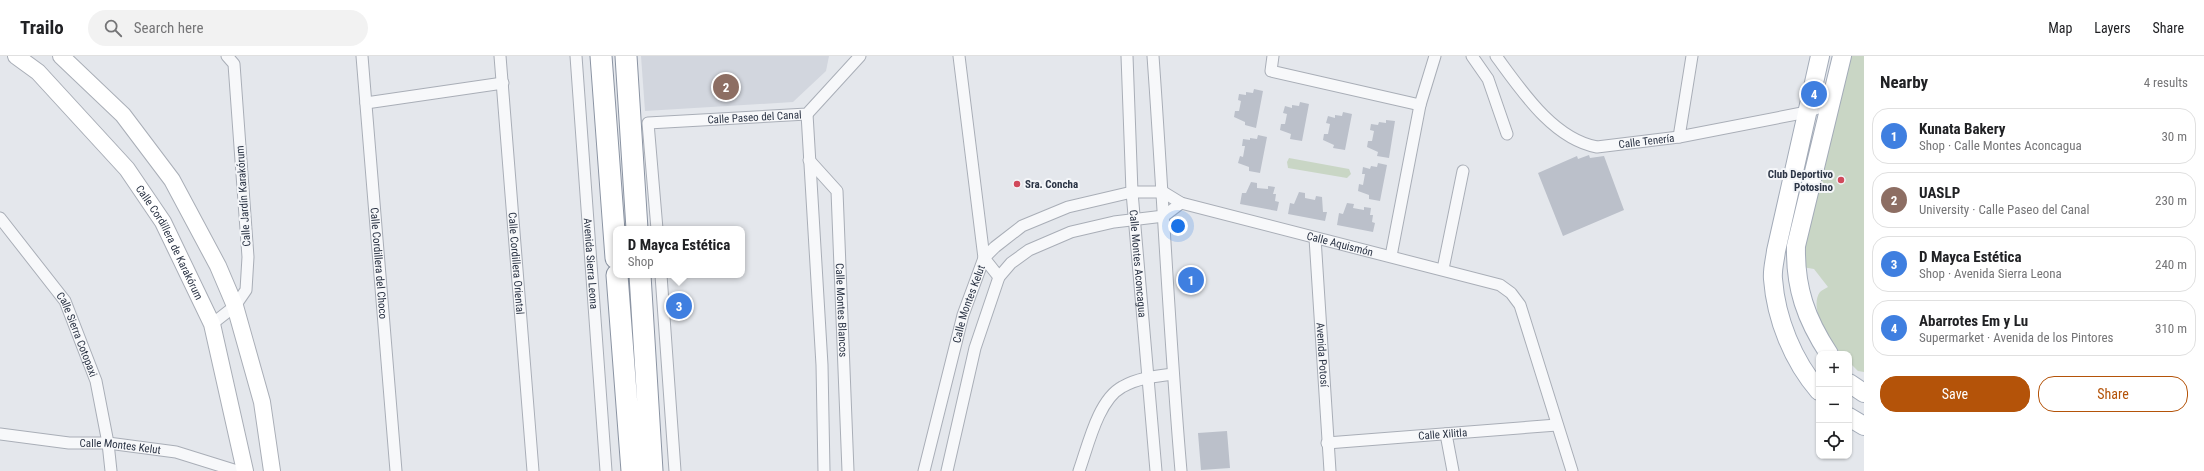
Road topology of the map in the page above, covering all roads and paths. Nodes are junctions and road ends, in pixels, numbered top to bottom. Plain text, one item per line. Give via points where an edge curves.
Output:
1 (16, 56) edge
2 (61, 56) edge
3 (227, 56) edge
4 (362, 56) edge
5 (500, 56) edge
6 (576, 56) edge
7 (601, 56) edge
8 (626, 56) edge
9 (860, 56) edge
10 (959, 56) edge
11 (1127, 56) edge
12 (1153, 56) edge
13 (1274, 56) edge
14 (1435, 56) edge
15 (1472, 56) edge
16 (1496, 56) edge
17 (1692, 56) edge
18 (1820, 56) edge
19 (1842, 56) edge
20 (503, 83) junction
21 (366, 103) junction
22 (1420, 105) junction
23 (1829, 109) junction
24 (1807, 112) junction
25 (807, 114) junction
26 (1507, 134) dead end
27 (1679, 137) junction
28 (809, 160) junction
29 (1463, 171) dead end
30 (1132, 192) junction
31 (1163, 192) junction
32 (1181, 203) junction
33 (1164, 216) junction
34 (0, 218) edge
35 (1134, 220) junction
36 (614, 226) edge
37 (637, 226) edge
38 (657, 226) edge
39 (1315, 238) junction
40 (1391, 256) junction
41 (984, 258) junction
42 (1443, 270) junction
43 (999, 277) junction
44 (617, 278) edge
45 (640, 278) edge
46 (660, 278) edge
47 (235, 306) junction
48 (212, 324) junction
49 (1826, 351) edge
50 (1812, 372) edge
51 (1173, 374) junction
52 (1148, 378) junction
53 (1852, 385) edge
54 (1818, 387) edge
55 (1864, 393) edge
56 (1852, 420) edge
57 (1557, 425) junction
58 (1864, 426) edge
59 (0, 434) edge
60 (1446, 434) junction
61 (108, 443) junction
62 (1327, 443) junction
63 (111, 471) edge
64 (237, 471) edge
65 (245, 471) edge
66 (272, 471) edge
67 (396, 471) edge
68 (533, 471) edge
69 (606, 471) edge
70 (632, 471) edge
71 (652, 471) edge
72 (675, 471) edge
73 (824, 471) edge
74 (848, 471) edge
75 (924, 471) edge
76 (946, 471) edge
77 (1079, 471) edge
78 (1156, 471) edge
79 (1181, 471) edge
80 (1330, 471) edge
81 (1453, 471) edge
82 (1572, 471) edge

1 - 48 street, Calle Cordillera de Karakórum via 38,72 127,169 163,222
2 - 47 street via 124,115 172,180 218,266
3 - 47 street, Calle Jardín Karakórum via 234,64 248,257 246,290
4 - 21 street, Calle Cordillera del Choco
5 - 20 street, Calle Cordillera Oriental
6 - 69 street, Avenida Sierra Leona
7 - 36 highway
8 - 37 highway
9 - 25 street, Calle Paseo del Canal
10 - 41 street
11 - 30 street, Calle Montes Aconcagua
12 - 31 street
13 - 22 street via 1271,71
14 - 22 street
15 - 26 street via 1488,79
16 - 27 street, Calle Tenería via 1531,103 1568,136 1588,145 1597,147
17 - 27 street
18 - 24 main road
19 - 23 main road
20 - 21 street
20 - 68 street, Calle Cordillera Oriental
21 - 67 street, Calle Cordillera del Choco
22 - 40 street
23 - 24 street, Calle Tenería
23 - 49 main road via 1796,246 1795,270 1800,294 1812,326
24 - 27 street, Calle Tenería
24 - 50 main road via 1776,251 1773,278 1780,321
25 - 28 street, Calle Montes Blancos
25 - 38 street, Calle Paseo del Canal via 648,123
28 - 73 street, Calle Montes Blancos via 822,365
28 - 74 street, Calle Montes Blancos via 837,192
29 - 42 street
30 - 31 street, Calle Montes Kelut
30 - 35 street, Calle Montes Aconcagua
30 - 41 street, Calle Montes Kelut via 1068,207 1038,218 1022,226
31 - 32 street, Calle Aquismón
31 - 33 street
32 - 33 street
32 - 39 street, Calle Aquismón
33 - 35 street, Calle Montes Kelut
33 - 51 street
34 - 61 street, Calle Sierra Cotopaxi via 65,301 96,382
35 - 43 street, Calle Montes Kelut via 1072,232 1029,250 1011,263
35 - 52 street, Calle Montes Aconcagua
39 - 40 street, Calle Aquismón
39 - 62 street, Avenida Potosí
40 - 42 street, Calle Aquismón
41 - 43 street
41 - 75 street, Calle Montes Kelut via 963,315
42 - 57 street, Calle Aquismón via 1500,285 1520,304
43 - 76 street, Calle Montes Kelut via 975,348
44 - 70 highway
45 - 71 highway
46 - 72 street
47 - 48 street, Calle Jardín Karakórum
47 - 66 street via 262,402
48 - 65 street, Calle Cordillera de Karakórum
50 - 54 main road
51 - 52 street
51 - 79 street
52 - 77 street via 1121,387 1104,402
52 - 78 street, Calle Montes Aconcagua
53 - 55 main road
56 - 58 main road
57 - 60 street, Calle Xilitla
57 - 82 street
59 - 61 street, Calle Montes Kelut via 69,443
60 - 62 street, Calle Xilitla
60 - 81 street
61 - 63 street, Calle Sierra Cotopaxi
61 - 64 street, Calle Montes Kelut via 176,452
62 - 80 street, Avenida Potosí

